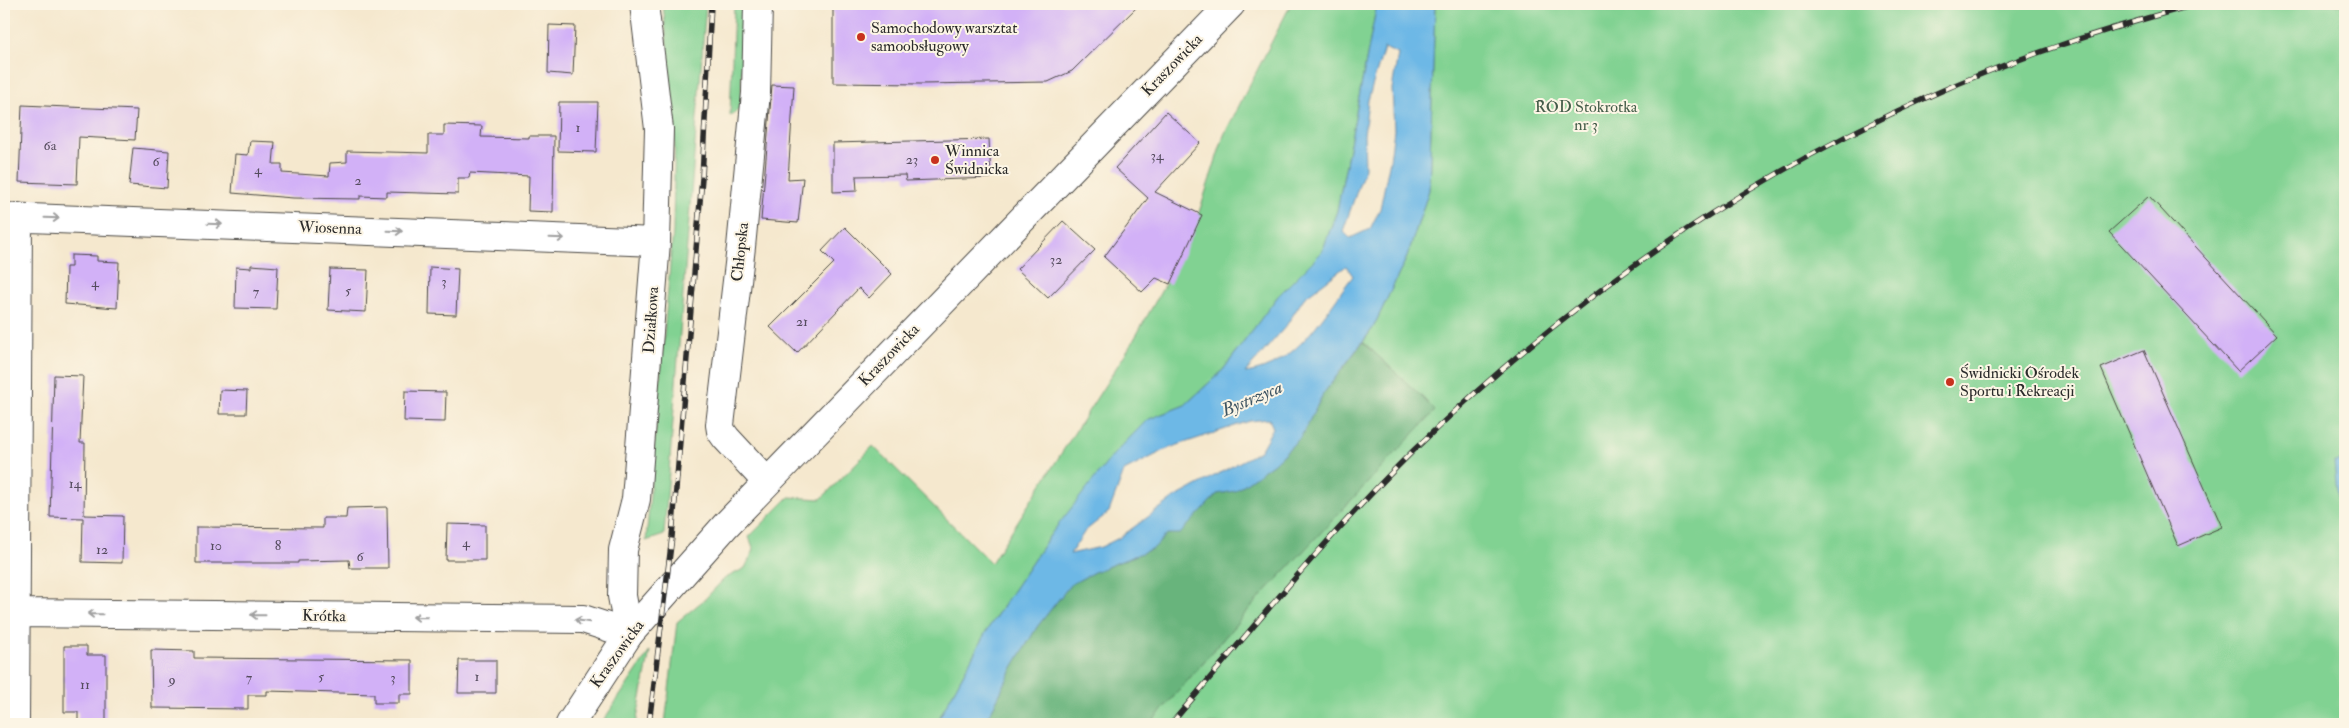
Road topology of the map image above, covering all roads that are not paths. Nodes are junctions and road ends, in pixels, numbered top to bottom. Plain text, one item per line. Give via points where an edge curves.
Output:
1 (644, 4) edge
2 (758, 4) edge
3 (1230, 4) edge
4 (11, 217) edge
5 (656, 242) junction
6 (767, 482) junction
7 (16, 613) junction
8 (629, 634) junction
9 (15, 724) edge
10 (570, 724) edge

1 - 5 street, Działkowa via 659,129
2 - 6 street, Chłopska via 756,93 720,425 726,438
3 - 6 street, Kraszowicka
4 -> 5 street, Wiosenna
4 - 7 street
5 - 8 street, Działkowa via 636,499 623,550 622,596
6 - 8 street, Kraszowicka
8 -> 7 street, Krótka via 583,619
7 - 9 street
8 - 10 street, Kraszowicka

